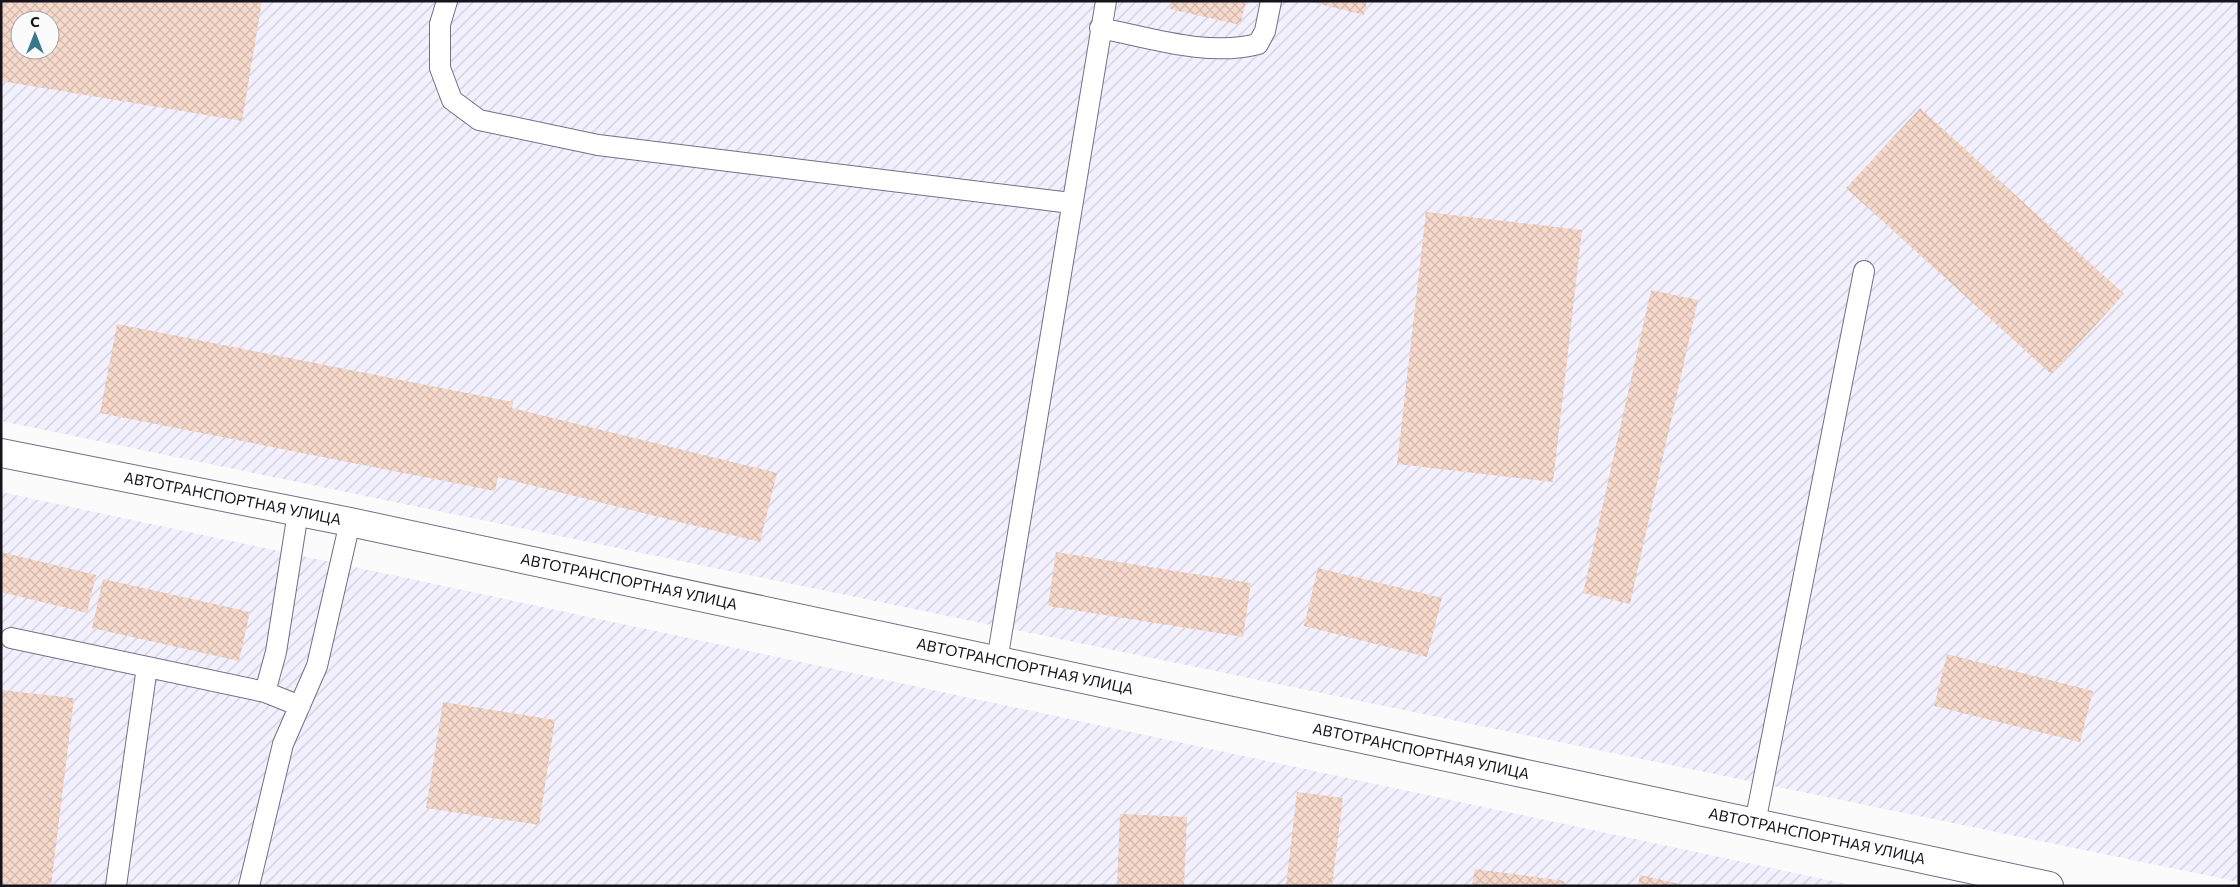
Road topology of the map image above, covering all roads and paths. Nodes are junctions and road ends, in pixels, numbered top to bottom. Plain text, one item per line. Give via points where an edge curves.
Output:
1 (447, 1) edge
2 (1106, 1) edge
3 (1271, 1) edge
4 (1100, 28) junction
5 (1071, 203) junction
6 (1864, 271) dead end
7 (1, 453) edge
8 (298, 512) junction
9 (350, 522) junction
10 (11, 638) dead end
11 (997, 661) junction
12 (147, 667) junction
13 (265, 692) junction
14 (300, 706) junction
15 (1755, 823) junction
16 (116, 886) edge
17 (249, 886) edge
18 (2049, 886) edge

1 - 5 lane via 440,24 440,68 452,100 478,120 598,145
2 - 4 lane
3 - 4 lane via 1265,30 1258,44 1237,49 1199,47
4 - 5 lane
5 - 11 lane
6 - 15 lane
7 - 8 street, АВТОТРАНСПОРТНАЯ УЛИЦА
8 - 9 street, АВТОТРАНСПОРТНАЯ УЛИЦА
8 - 13 lane via 276,652
9 - 11 street, АВТОТРАНСПОРТНАЯ УЛИЦА
9 - 14 lane via 317,666
10 - 12 lane
11 - 15 street, АВТОТРАНСПОРТНАЯ УЛИЦА
12 - 13 lane
12 - 16 lane
13 - 14 lane
14 - 17 lane via 283,744
15 - 18 street, АВТОТРАНСПОРТНАЯ УЛИЦА

